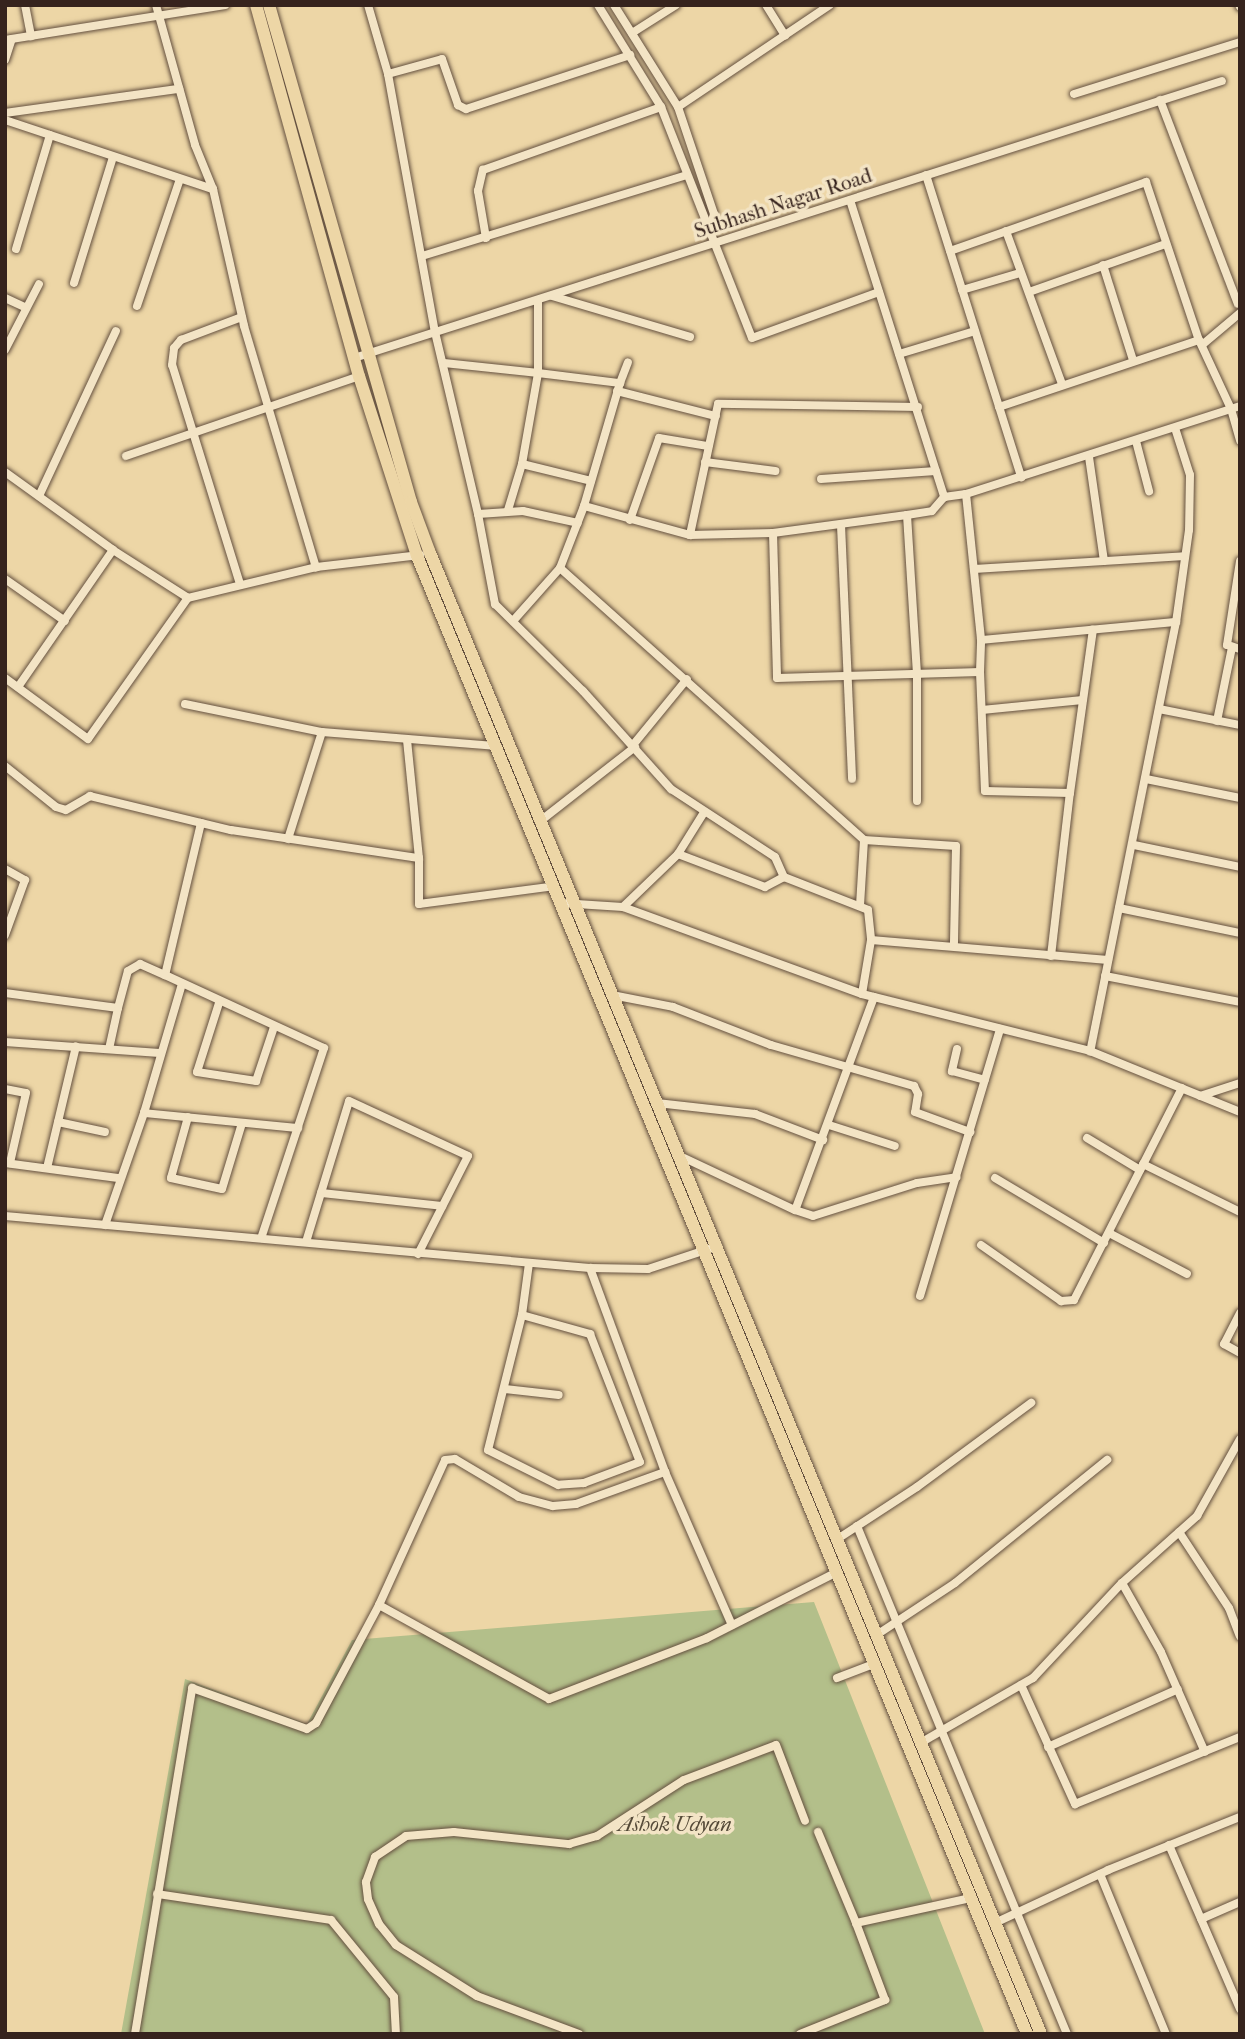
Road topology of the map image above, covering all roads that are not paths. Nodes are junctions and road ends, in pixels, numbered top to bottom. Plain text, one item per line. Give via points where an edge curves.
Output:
1 (25, 5) edge
2 (156, 5) edge
3 (225, 5) edge
4 (256, 5) edge
5 (269, 5) edge
6 (368, 5) edge
7 (598, 5) edge
8 (614, 5) edge
9 (676, 5) edge
10 (766, 5) edge
11 (830, 5) edge
12 (159, 16) junction
13 (632, 33) junction
14 (785, 35) junction
15 (31, 36) junction
16 (9, 40) edge
17 (1240, 42) edge
18 (630, 55) junction
19 (5, 60) edge
20 (388, 74) junction
21 (1222, 81) dead end
22 (179, 89) junction
23 (1074, 94) dead end
24 (1160, 100) junction
25 (661, 107) junction
26 (678, 107) junction
27 (5, 113) edge
28 (5, 120) edge
29 (50, 135) junction
30 (113, 157) junction
31 (687, 175) junction
32 (926, 175) junction
33 (180, 179) junction
34 (213, 189) junction
35 (850, 200) junction
36 (710, 228) junction
37 (1006, 231) junction
38 (486, 238) junction
39 (715, 244) junction
40 (1165, 244) junction
41 (16, 249) dead end
42 (950, 251) junction
43 (422, 256) junction
44 (1103, 265) junction
45 (1020, 273) junction
46 (74, 283) dead end
47 (38, 284) dead end
48 (962, 289) junction
49 (879, 292) junction
50 (1029, 292) junction
51 (552, 296) junction
52 (5, 298) edge
53 (538, 301) junction
54 (1238, 304) dead end
55 (137, 306) dead end
56 (26, 308) junction
57 (1240, 313) edge
58 (242, 317) junction
59 (116, 331) dead end
60 (975, 331) junction
61 (435, 332) junction
62 (690, 337) dead end
63 (1200, 342) junction
64 (5, 351) edge
65 (369, 354) junction
66 (899, 354) junction
67 (354, 358) junction
68 (1133, 360) junction
69 (628, 362) dead end
70 (444, 363) junction
71 (538, 373) junction
72 (354, 377) junction
73 (1062, 384) junction
74 (619, 387) junction
75 (918, 407) junction
76 (999, 407) junction
77 (1235, 408) edge
78 (269, 409) junction
79 (716, 416) junction
80 (1175, 428) junction
81 (191, 436) junction
82 (1136, 441) junction
83 (1240, 441) edge
84 (708, 446) junction
85 (126, 456) dead end
86 (1089, 457) junction
87 (705, 462) junction
88 (522, 464) junction
89 (775, 471) dead end
90 (936, 471) junction
91 (5, 472) edge
92 (1021, 477) junction
93 (821, 479) dead end
94 (591, 481) junction
95 (1149, 491) dead end
96 (966, 494) junction
97 (39, 496) junction
98 (944, 497) junction
99 (584, 506) junction
100 (508, 510) junction
101 (478, 514) junction
102 (908, 515) junction
103 (630, 520) junction
104 (578, 523) junction
105 (841, 525) junction
106 (773, 533) junction
107 (690, 535) junction
108 (113, 550) junction
109 (423, 555) junction
110 (1185, 556) junction
111 (1104, 561) junction
112 (1240, 561) edge
113 (316, 567) junction
114 (560, 568) junction
115 (974, 569) junction
116 (5, 579) edge
117 (240, 584) junction
118 (1237, 594) edge
119 (188, 598) junction
120 (65, 621) junction
121 (513, 621) junction
122 (1176, 622) junction
123 (1093, 630) junction
124 (981, 640) junction
125 (1236, 648) edge
126 (981, 672) junction
127 (917, 675) junction
128 (848, 676) junction
129 (5, 678) edge
130 (687, 680) junction
131 (18, 687) junction
132 (1083, 701) junction
133 (185, 704) dead end
134 (1158, 709) junction
135 (982, 710) junction
136 (1217, 720) junction
137 (1240, 725) edge
138 (322, 732) junction
139 (407, 740) junction
140 (497, 746) junction
141 (634, 746) junction
142 (5, 766) edge
143 (852, 779) dead end
144 (1146, 779) junction
145 (1070, 793) junction
146 (1240, 798) edge
147 (917, 801) dead end
148 (703, 814) junction
149 (539, 822) junction
150 (201, 823) junction
151 (288, 839) junction
152 (864, 840) junction
153 (1134, 845) junction
154 (678, 854) junction
155 (419, 858) junction
156 (1240, 867) edge
157 (5, 869) edge
158 (784, 877) junction
159 (559, 885) junction
160 (567, 903) junction
161 (860, 906) junction
162 (623, 907) junction
163 (1118, 908) junction
164 (1240, 933) edge
165 (5, 935) edge
166 (871, 940) junction
167 (954, 945) junction
168 (1051, 956) junction
169 (1108, 960) junction
170 (165, 975) junction
171 (1105, 976) junction
172 (182, 984) junction
173 (5, 993) edge
174 (862, 993) junction
175 (612, 995) junction
176 (874, 997) junction
177 (1240, 1002) edge
178 (219, 1003) junction
179 (118, 1008) junction
180 (274, 1027) junction
181 (1000, 1029) junction
182 (5, 1042) edge
183 (76, 1046) junction
184 (109, 1049) junction
185 (957, 1049) dead end
186 (1090, 1051) junction
187 (160, 1053) junction
188 (851, 1069) junction
189 (985, 1080) junction
190 (1240, 1083) edge
191 (1182, 1088) junction
192 (5, 1089) edge
193 (1200, 1097) junction
194 (657, 1103) junction
195 (1240, 1112) edge
196 (144, 1113) junction
197 (188, 1117) junction
198 (58, 1122) junction
199 (242, 1123) junction
200 (829, 1125) junction
201 (298, 1128) junction
202 (105, 1132) dead end
203 (970, 1132) junction
204 (1087, 1138) dead end
205 (823, 1140) junction
206 (895, 1146) dead end
207 (680, 1156) junction
208 (8, 1163) edge
209 (1142, 1167) junction
210 (47, 1168) junction
211 (957, 1177) junction
212 (118, 1178) junction
213 (995, 1178) dead end
214 (321, 1193) junction
215 (442, 1206) junction
216 (795, 1210) junction
217 (1240, 1212) edge
218 (5, 1216) edge
219 (105, 1225) junction
220 (1109, 1233) junction
221 (261, 1238) junction
222 (306, 1242) junction
223 (1104, 1243) junction
224 (981, 1245) dead end
225 (712, 1249) junction
226 (418, 1254) junction
227 (529, 1263) junction
228 (590, 1268) junction
229 (1187, 1274) dead end
230 (920, 1296) dead end
231 (1240, 1313) edge
232 (522, 1315) junction
233 (1240, 1353) edge
234 (505, 1389) junction
235 (559, 1395) dead end
236 (1031, 1403) dead end
237 (1240, 1439) edge
238 (1107, 1460) dead end
239 (664, 1472) junction
240 (857, 1526) junction
241 (1179, 1532) junction
242 (839, 1538) junction
243 (837, 1572) junction
244 (1122, 1583) junction
245 (379, 1605) junction
246 (896, 1622) junction
247 (732, 1625) junction
248 (878, 1634) junction
249 (1240, 1636) edge
250 (876, 1663) junction
251 (837, 1678) dead end
252 (1021, 1685) junction
253 (1178, 1689) junction
254 (941, 1730) junction
255 (1240, 1737) edge
256 (922, 1742) junction
257 (1048, 1747) junction
258 (1205, 1752) junction
259 (1240, 1817) edge
260 (805, 1821) dead end
261 (818, 1832) dead end
262 (1169, 1845) junction
263 (1100, 1874) junction
264 (157, 1894) junction
265 (971, 1898) junction
266 (1240, 1902) edge
267 (1016, 1913) junction
268 (1201, 1919) junction
269 (856, 1923) junction
270 (995, 1923) junction
271 (1240, 2009) edge
272 (135, 2034) edge
273 (396, 2034) edge
274 (579, 2034) edge
275 (800, 2034) edge
276 (1027, 2034) edge
277 (1041, 2034) edge
278 (1067, 2034) edge
279 (1166, 2034) edge

1 - 15 street
2 - 12 street
3 - 12 street
4 - 67 main road
5 - 65 main road
6 - 20 street
7 - 18 street
8 - 13 street
9 - 13 street
10 - 14 street
11 - 14 street
12 - 15 street
12 - 22 street
13 - 26 street
14 - 26 street
15 - 16 street
16 - 19 street
17 - 23 street
18 - 20 street via 466,109 458,105 442,59
18 - 25 street
20 - 43 street
21 - 24 street, Subhash Nagar Road
22 - 27 street
22 - 34 street via 194,145
24 - 32 street, Subhash Nagar Road
24 - 54 street
25 - 31 street
25 - 38 street via 483,170 478,191
26 - 36 street via 714,214
28 - 29 street
29 - 30 street
29 - 41 street
30 - 33 street
30 - 46 street
31 - 36 street
31 - 38 street
32 - 35 street, Subhash Nagar Road
32 - 42 street
33 - 34 street
33 - 55 street
34 - 58 street
35 - 39 street, Subhash Nagar Road
35 - 49 street
36 - 39 street
37 - 40 street via 1146,182
37 - 42 street
37 - 45 street
38 - 43 street
39 - 49 street via 752,338
39 - 51 street, Subhash Nagar Road
40 - 44 street
40 - 63 street
42 - 48 street
43 - 61 street
44 - 50 street
44 - 68 street
45 - 48 street
45 - 50 street
47 - 56 street
48 - 60 street
49 - 66 street
50 - 73 street
51 - 53 street, Subhash Nagar Road
51 - 62 street
52 - 56 street
53 - 61 street, Subhash Nagar Road
53 - 71 street
56 - 64 street
57 - 63 street
58 - 78 street
58 - 81 street via 194,332 174,348 172,365
59 - 97 street
60 - 66 street
60 - 76 street
61 - 65 street, Subhash Nagar Road
61 - 70 street
63 - 68 street
63 - 77 street
65 - 67 street, Subhash Nagar Road
65 - 109 main road
66 - 75 street
67 - 72 main road
68 - 73 street
69 - 74 street
70 - 71 street
70 - 101 street
71 - 74 street
71 - 88 street
72 - 78 street
72 - 109 main road
73 - 76 street
74 - 79 street
74 - 94 street
75 - 79 street via 718,404
75 - 90 street
76 - 92 street
77 - 80 street
77 - 83 street
78 - 81 street
78 - 113 street
79 - 84 street
80 - 82 street
80 - 110 street via 1190,475
81 - 85 street
81 - 117 street
82 - 86 street
82 - 95 street
84 - 87 street
84 - 103 street via 659,438
86 - 92 street
86 - 111 street
87 - 89 street
87 - 107 street
88 - 94 street
88 - 100 street
90 - 93 street
90 - 98 street
91 - 97 street
92 - 96 street
94 - 99 street
96 - 98 street
96 - 115 street
97 - 108 street
98 - 102 street via 932,511
99 - 103 street
99 - 104 street
100 - 101 street
100 - 104 street
101 - 121 street via 491,596
102 - 105 street
102 - 127 street
103 - 107 street
104 - 114 street
105 - 106 street
105 - 128 street
106 - 107 street
106 - 128 street via 776,678
108 - 119 street
108 - 120 street
109 - 113 street
109 - 140 main road
109 - 149 main road
110 - 111 street
110 - 122 street
111 - 115 street
112 - 118 street
113 - 117 street
114 - 121 street
114 - 130 street
115 - 124 street
116 - 120 street
117 - 119 street
118 - 125 street via 1227,645
119 - 131 street via 88,739
120 - 131 street
121 - 141 street
122 - 123 street
122 - 134 street
123 - 124 street
123 - 132 street
124 - 126 street
125 - 136 street
126 - 127 street
126 - 135 street
127 - 128 street
127 - 147 street
128 - 143 street
129 - 131 street
130 - 141 street
130 - 152 street
132 - 135 street
132 - 145 street
133 - 138 street
134 - 136 street
134 - 144 street
135 - 145 street via 985,791
136 - 137 street
138 - 139 street
138 - 151 street
139 - 140 street
139 - 155 street
140 - 159 main road
141 - 148 street via 671,789
141 - 149 street
142 - 150 street via 66,810 90,796
144 - 146 street
144 - 153 street
145 - 168 street
148 - 154 street
148 - 158 street via 775,857
149 - 159 main road
150 - 151 street
150 - 170 street
151 - 155 street
152 - 161 street
152 - 167 street via 956,846
153 - 156 street
153 - 163 street
154 - 158 street via 765,887
154 - 162 street
155 - 159 street via 419,904
157 - 165 street via 25,880
158 - 161 street
159 - 160 main road
160 - 162 street
160 - 175 main road
160 - 225 main road
161 - 166 street via 871,914
162 - 174 street
163 - 164 street
163 - 169 street
166 - 167 street
166 - 174 street
167 - 168 street
168 - 169 street
169 - 171 street
170 - 172 street
170 - 179 street via 140,964 128,971
171 - 177 street
171 - 186 street
172 - 178 street
172 - 187 street
173 - 179 street
174 - 176 street
175 - 188 street via 673,1007
175 - 194 main road
176 - 181 street
176 - 188 street
178 - 180 street
178 - 180 street via 197,1072 256,1081
179 - 184 street
180 - 201 street via 324,1048
181 - 186 street
181 - 189 street
182 - 183 street
183 - 184 street
183 - 198 street
184 - 187 street
185 - 189 street via 952,1070
186 - 191 street
187 - 196 street
188 - 200 street
188 - 203 street via 914,1086 917,1114
189 - 203 street
190 - 193 street
191 - 193 street
191 - 209 street
192 - 208 street via 26,1093
193 - 195 street
194 - 205 street via 755,1114
194 - 207 main road
196 - 197 street
196 - 212 street
197 - 199 street
197 - 199 street via 171,1178 222,1189
198 - 202 street
198 - 210 street
199 - 201 street
200 - 205 street
200 - 206 street
201 - 221 street
203 - 211 street
204 - 209 street
205 - 216 street
207 - 216 street
207 - 225 main road
208 - 210 street
209 - 217 street
209 - 220 street
210 - 212 street
211 - 216 street via 917,1183 813,1216
211 - 230 street
212 - 219 street
213 - 223 street
214 - 215 street
214 - 215 street via 349,1101 468,1156
214 - 222 street
215 - 226 street
218 - 219 street
219 - 221 street
220 - 223 street
220 - 229 street
221 - 222 street
222 - 226 street
223 - 224 street via 1073,1300 1067,1303
225 - 228 street via 648,1269
225 - 242 main road
225 - 243 main road
226 - 227 street
227 - 228 street
227 - 232 street
228 - 239 street
231 - 233 street via 1224,1343
232 - 234 street
232 - 234 street via 590,1334 640,1462 584,1483 558,1485 488,1450
234 - 235 street
236 - 240 street
237 - 241 street via 1198,1516
238 - 246 street via 955,1583
239 - 245 street via 576,1504 553,1506 519,1497 455,1459 446,1460
239 - 247 street
240 - 242 street
240 - 246 street
241 - 244 street
241 - 249 street via 1228,1608
242 - 248 main road
243 - 247 street
243 - 250 main road
244 - 252 street via 1033,1678
244 - 253 street
245 - 247 street via 549,1699
245 - 264 street via 316,1723 307,1729 192,1688
246 - 248 street
246 - 254 street
248 - 256 main road
250 - 251 street
250 - 265 main road
252 - 254 street
252 - 257 street
253 - 257 street
253 - 258 street
254 - 256 street
254 - 267 street
255 - 258 street
256 - 270 main road
257 - 258 street via 1071,1801 1079,1804
259 - 262 street
260 - 274 street via 776,1745 684,1780 597,1836 569,1844 442,1833 406,1836 375,1857 366,1882 368,1899 379,1924 396,1945 477,1996
261 - 269 street
262 - 263 street
262 - 268 street
263 - 267 street
263 - 279 street
264 - 272 street
264 - 273 street via 331,1920 394,1997
265 - 269 street
265 - 276 main road
266 - 268 street
267 - 270 street
267 - 278 street
268 - 271 street
269 - 275 street via 885,2000
270 - 277 main road

